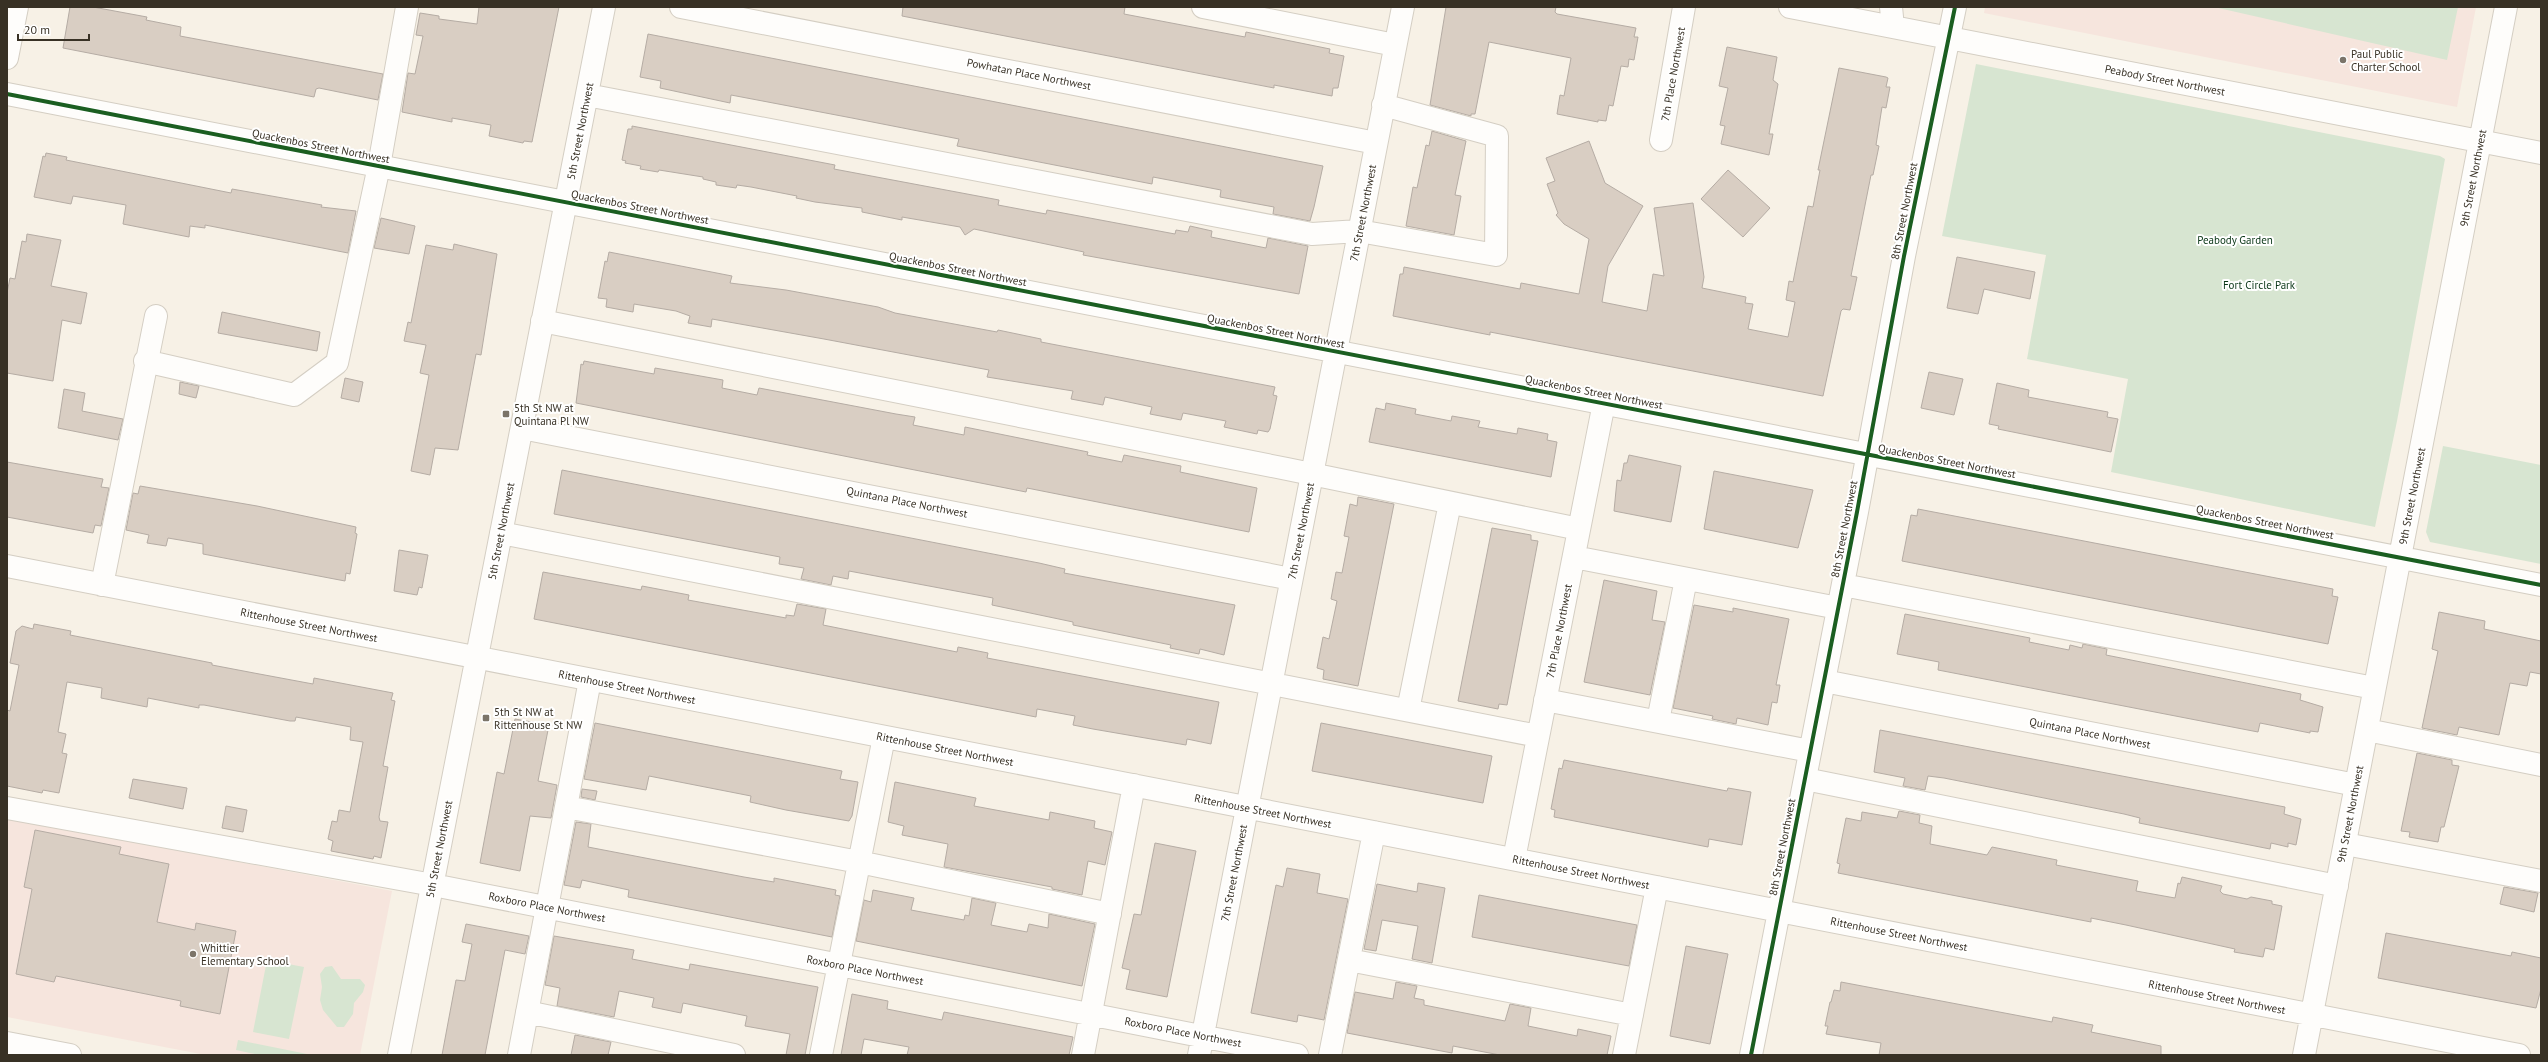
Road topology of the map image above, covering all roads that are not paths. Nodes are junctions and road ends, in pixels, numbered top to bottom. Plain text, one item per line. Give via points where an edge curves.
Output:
1 (17, 7) edge
2 (407, 7) edge
3 (604, 7) edge
4 (681, 7) edge
5 (1203, 7) edge
6 (1403, 7) edge
7 (1684, 7) edge
8 (1790, 7) edge
9 (1955, 7) edge
10 (2506, 7) edge
11 (1892, 17) edge
12 (1949, 38) junction
13 (1395, 45) junction
14 (7, 58) edge
15 (7, 94) edge
16 (587, 95) junction
17 (1383, 105) junction
18 (1661, 140) dead end
19 (1376, 142) junction
20 (2480, 142) junction
21 (2541, 153) edge
22 (379, 166) junction
23 (566, 202) junction
24 (1359, 231) junction
25 (156, 316) dead end
26 (542, 321) junction
27 (1336, 352) junction
28 (145, 361) junction
29 (1604, 403) junction
30 (522, 428) junction
31 (1867, 454) junction
32 (1312, 474) junction
33 (1450, 503) junction
34 (1579, 529) junction
35 (501, 533) junction
36 (1574, 557) junction
37 (2400, 558) junction
38 (7, 566) edge
39 (1291, 579) junction
40 (1686, 579) junction
41 (102, 585) junction
42 (1843, 585) junction
43 (2541, 585) edge
44 (1838, 608) junction
45 (477, 658) junction
46 (590, 680) junction
47 (1824, 681) junction
48 (1272, 682) junction
49 (2374, 688) junction
50 (1545, 700) junction
51 (1408, 710) junction
52 (1658, 721) junction
53 (2367, 730) junction
54 (1538, 736) junction
55 (884, 737) junction
56 (1810, 751) junction
57 (2541, 765) edge
58 (1805, 779) junction
59 (2356, 785) junction
60 (1134, 786) junction
61 (566, 807) junction
62 (7, 808) edge
63 (1247, 808) junction
64 (1374, 832) junction
65 (2344, 844) junction
66 (1514, 859) junction
67 (859, 862) junction
68 (2541, 881) edge
69 (432, 885) junction
70 (2337, 886) junction
71 (1657, 887) junction
72 (547, 908) junction
73 (1779, 911) junction
74 (1110, 914) junction
75 (1349, 960) junction
76 (838, 965) junction
77 (527, 1012) junction
78 (1091, 1014) junction
79 (1632, 1015) junction
80 (2312, 1015) junction
81 (7, 1043) edge
82 (1201, 1045) edge
83 (70, 1055) edge
84 (399, 1055) edge
85 (519, 1055) edge
86 (734, 1055) edge
87 (821, 1055) edge
88 (1083, 1055) edge
89 (1297, 1055) edge
90 (1330, 1055) edge
91 (1624, 1055) edge
92 (1751, 1055) edge
93 (2304, 1055) edge
94 (2519, 1055) edge

1 - 14 street
2 - 22 street
3 - 16 street, 5th Street Northwest
4 - 19 street, Powhatan Place Northwest
5 - 13 street
6 - 13 street, 7th Street Northwest
7 - 18 street, 7th Place Northwest
8 - 11 street, Peabody Street Northwest
9 - 12 street, 8th Street Northwest
10 - 20 street, 9th Street Northwest
11 - 12 street, Peabody Street Northwest
12 - 20 street, Peabody Street Northwest
12 - 31 street, 8th Street Northwest
13 - 17 street, 7th Street Northwest
15 - 22 street, Quackenbos Street Northwest
16 - 23 street, 5th Street Northwest
16 - 24 street via 1312,234
17 - 19 street, 7th Street Northwest
17 - 24 street via 1497,136 1496,255
19 - 24 street, 7th Street Northwest
20 - 21 street, Peabody Street Northwest
20 - 37 street, 9th Street Northwest
22 - 23 street, Quackenbos Street Northwest
22 - 28 street via 337,363 294,395
23 - 26 street, 5th Street Northwest
23 - 27 street, Quackenbos Street Northwest
24 - 27 street, 7th Street Northwest
25 - 28 street
26 - 30 street, 5th Street Northwest
26 - 32 street
27 - 29 street, Quackenbos Street Northwest
27 - 32 street, 7th Street Northwest
28 - 41 street
29 - 31 street, Quackenbos Street Northwest
29 - 34 street, 7th Place Northwest
30 - 35 street, 5th Street Northwest
30 - 39 street, Quintana Place Northwest
31 - 37 street, Quackenbos Street Northwest
31 - 42 street, 8th Street Northwest
32 - 33 street
32 - 39 street, 7th Street Northwest
33 - 34 street
33 - 51 street
34 - 36 street, 7th Place Northwest
35 - 45 street, 5th Street Northwest
35 - 48 street
36 - 40 street
36 - 50 street, 7th Place Northwest
37 - 43 street, Quackenbos Street Northwest
37 - 49 street, 9th Street Northwest
38 - 41 street, Rittenhouse Street Northwest
39 - 48 street, 7th Street Northwest
40 - 44 street
40 - 52 street
41 - 45 street, Rittenhouse Street Northwest
42 - 44 street, 8th Street Northwest
42 - 49 street
44 - 47 street, 8th Street Northwest
45 - 46 street, Rittenhouse Street Northwest
45 - 69 street, 5th Street Northwest
46 - 55 street, Rittenhouse Street Northwest
46 - 61 street
47 - 56 street, 8th Street Northwest
47 - 59 street, Quintana Place Northwest
48 - 51 street
48 - 63 street, 7th Street Northwest
49 - 53 street, 9th Street Northwest
50 - 52 street
50 - 54 street, 7th Place Northwest
51 - 54 street
52 - 56 street
53 - 57 street
53 - 59 street, 9th Street Northwest
54 - 66 street, 7th Place Northwest
55 - 60 street, Rittenhouse Street Northwest
55 - 67 street
56 - 58 street, 8th Street Northwest
58 - 70 street
58 - 73 street, 8th Street Northwest
59 - 65 street, 9th Street Northwest
60 - 63 street, Rittenhouse Street Northwest
60 - 74 street
61 - 67 street
61 - 72 street
62 - 69 street, Roxboro Place Northwest
63 - 64 street, Rittenhouse Street Northwest
63 - 82 street, 7th Street Northwest
64 - 66 street, Rittenhouse Street Northwest
64 - 75 street
65 - 68 street
65 - 70 street, 9th Street Northwest
66 - 71 street, Rittenhouse Street Northwest
67 - 74 street
67 - 76 street
69 - 72 street, Roxboro Place Northwest
69 - 84 street, 5th Street Northwest
70 - 80 street, 9th Street Northwest
71 - 73 street, Rittenhouse Street Northwest
71 - 79 street
72 - 76 street, Roxboro Place Northwest
72 - 77 street
73 - 80 street, Rittenhouse Street Northwest
73 - 92 street, 8th Street Northwest
74 - 78 street
75 - 79 street
75 - 90 street
76 - 78 street, Roxboro Place Northwest
76 - 87 street
77 - 85 street
77 - 86 street
78 - 82 street, Roxboro Place Northwest
78 - 88 street
79 - 91 street
80 - 93 street, 9th Street Northwest
80 - 94 street, Rittenhouse Street Northwest
81 - 83 street
82 - 89 street, Roxboro Place Northwest

